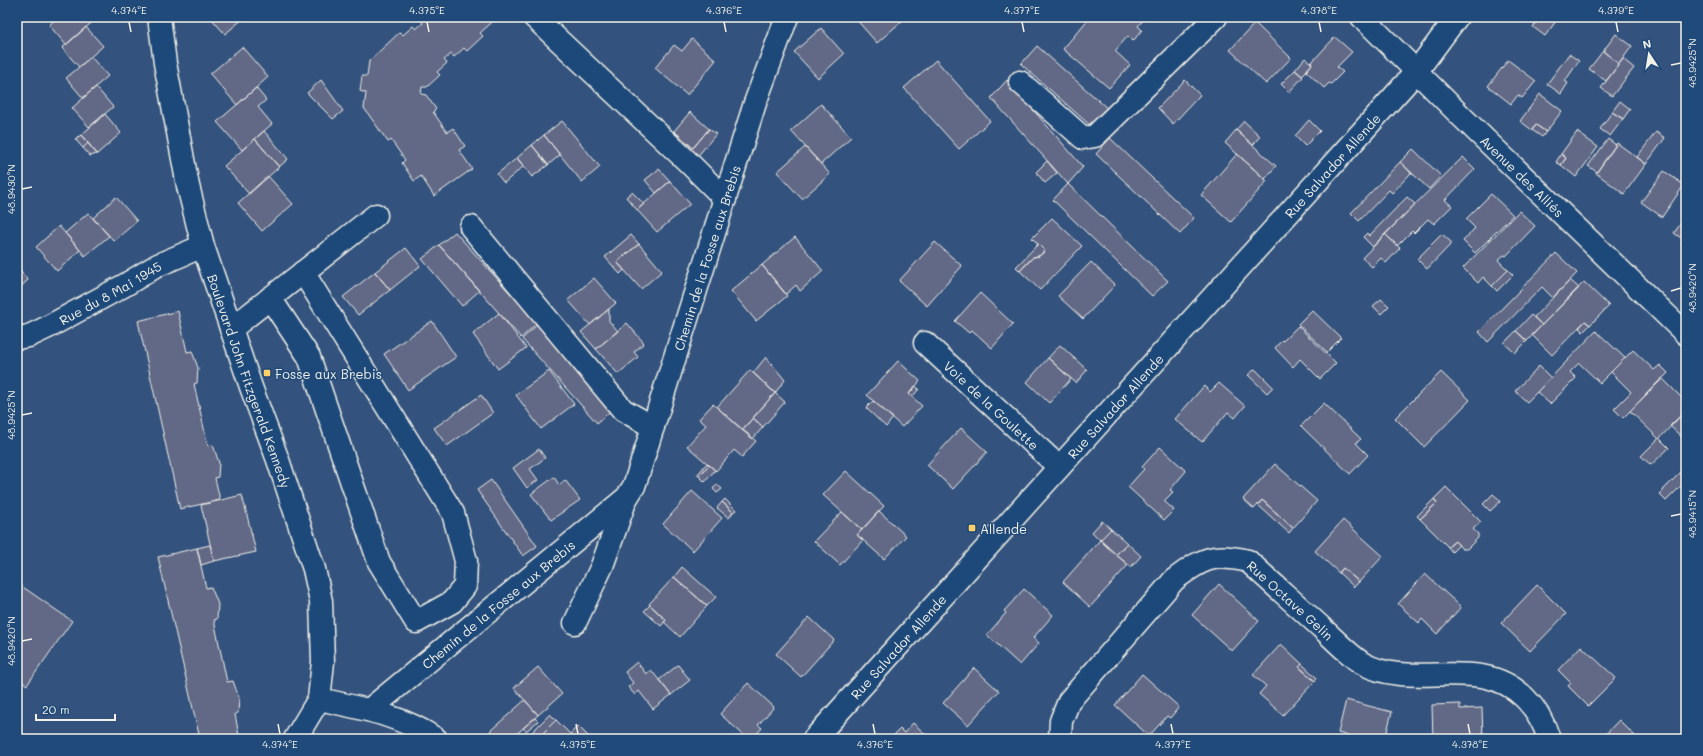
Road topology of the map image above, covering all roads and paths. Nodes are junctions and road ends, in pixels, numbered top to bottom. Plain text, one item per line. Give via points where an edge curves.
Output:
1 (159, 17) edge
2 (534, 17) edge
3 (787, 17) edge
4 (1216, 17) edge
5 (1362, 17) edge
6 (1457, 17) edge
7 (1416, 72) junction
8 (1020, 82) dead end
9 (725, 199) junction
10 (376, 215) dead end
11 (470, 227) dead end
12 (203, 246) junction
13 (303, 272) junction
14 (270, 298) junction
15 (231, 329) junction
16 (1686, 334) edge
17 (17, 338) edge
18 (925, 343) dead end
19 (653, 427) junction
20 (1060, 467) junction
21 (626, 499) junction
22 (575, 623) dead end
23 (319, 699) junction
24 (369, 710) junction
25 (296, 739) edge
26 (436, 739) edge
27 (814, 739) edge
28 (1060, 739) edge
29 (1549, 739) edge

1 - 12 street, Boulevard John Fitzgerald Kennedy via 188,186
2 - 9 street
3 - 9 street, Chemin de la Fosse aux Brebis via 755,103
4 - 8 street via 1095,136 1082,138
5 - 7 street, Avenue des Alliés
6 - 7 street, Rue Salvador Allende
7 - 16 street, Avenue des Alliés
7 - 20 street, Rue Salvador Allende
9 - 19 street, Chemin de la Fosse aux Brebis
10 - 13 street
11 - 19 street via 623,410
12 - 15 street, Boulevard John Fitzgerald Kennedy
12 - 17 street, Rue du 8 Mai 1945 via 158,265 48,327 29,336
13 - 14 street
13 - 14 street via 453,513 466,561 465,586 452,602 416,622 379,562 309,357
14 - 15 street
15 - 23 street, Boulevard John Fitzgerald Kennedy via 314,569 321,608 323,662
18 - 20 street, Voie de la Goulette
19 - 21 street, Chemin de la Fosse aux Brebis via 638,474
20 - 27 street, Rue Salvador Allende
21 - 22 street, Chemin de la Fosse aux Brebis via 602,566
21 - 24 street, Chemin de la Fosse aux Brebis
23 - 24 street
23 - 25 street, Boulevard John Fitzgerald Kennedy
24 - 26 street via 404,721
28 - 29 street, Rue Octave Gelin via 1061,721 1069,701 1174,580 1194,565 1212,558 1231,558 1248,562 1344,648 1361,662 1375,669 1395,674 1481,675 1500,681 1516,690 1536,711

